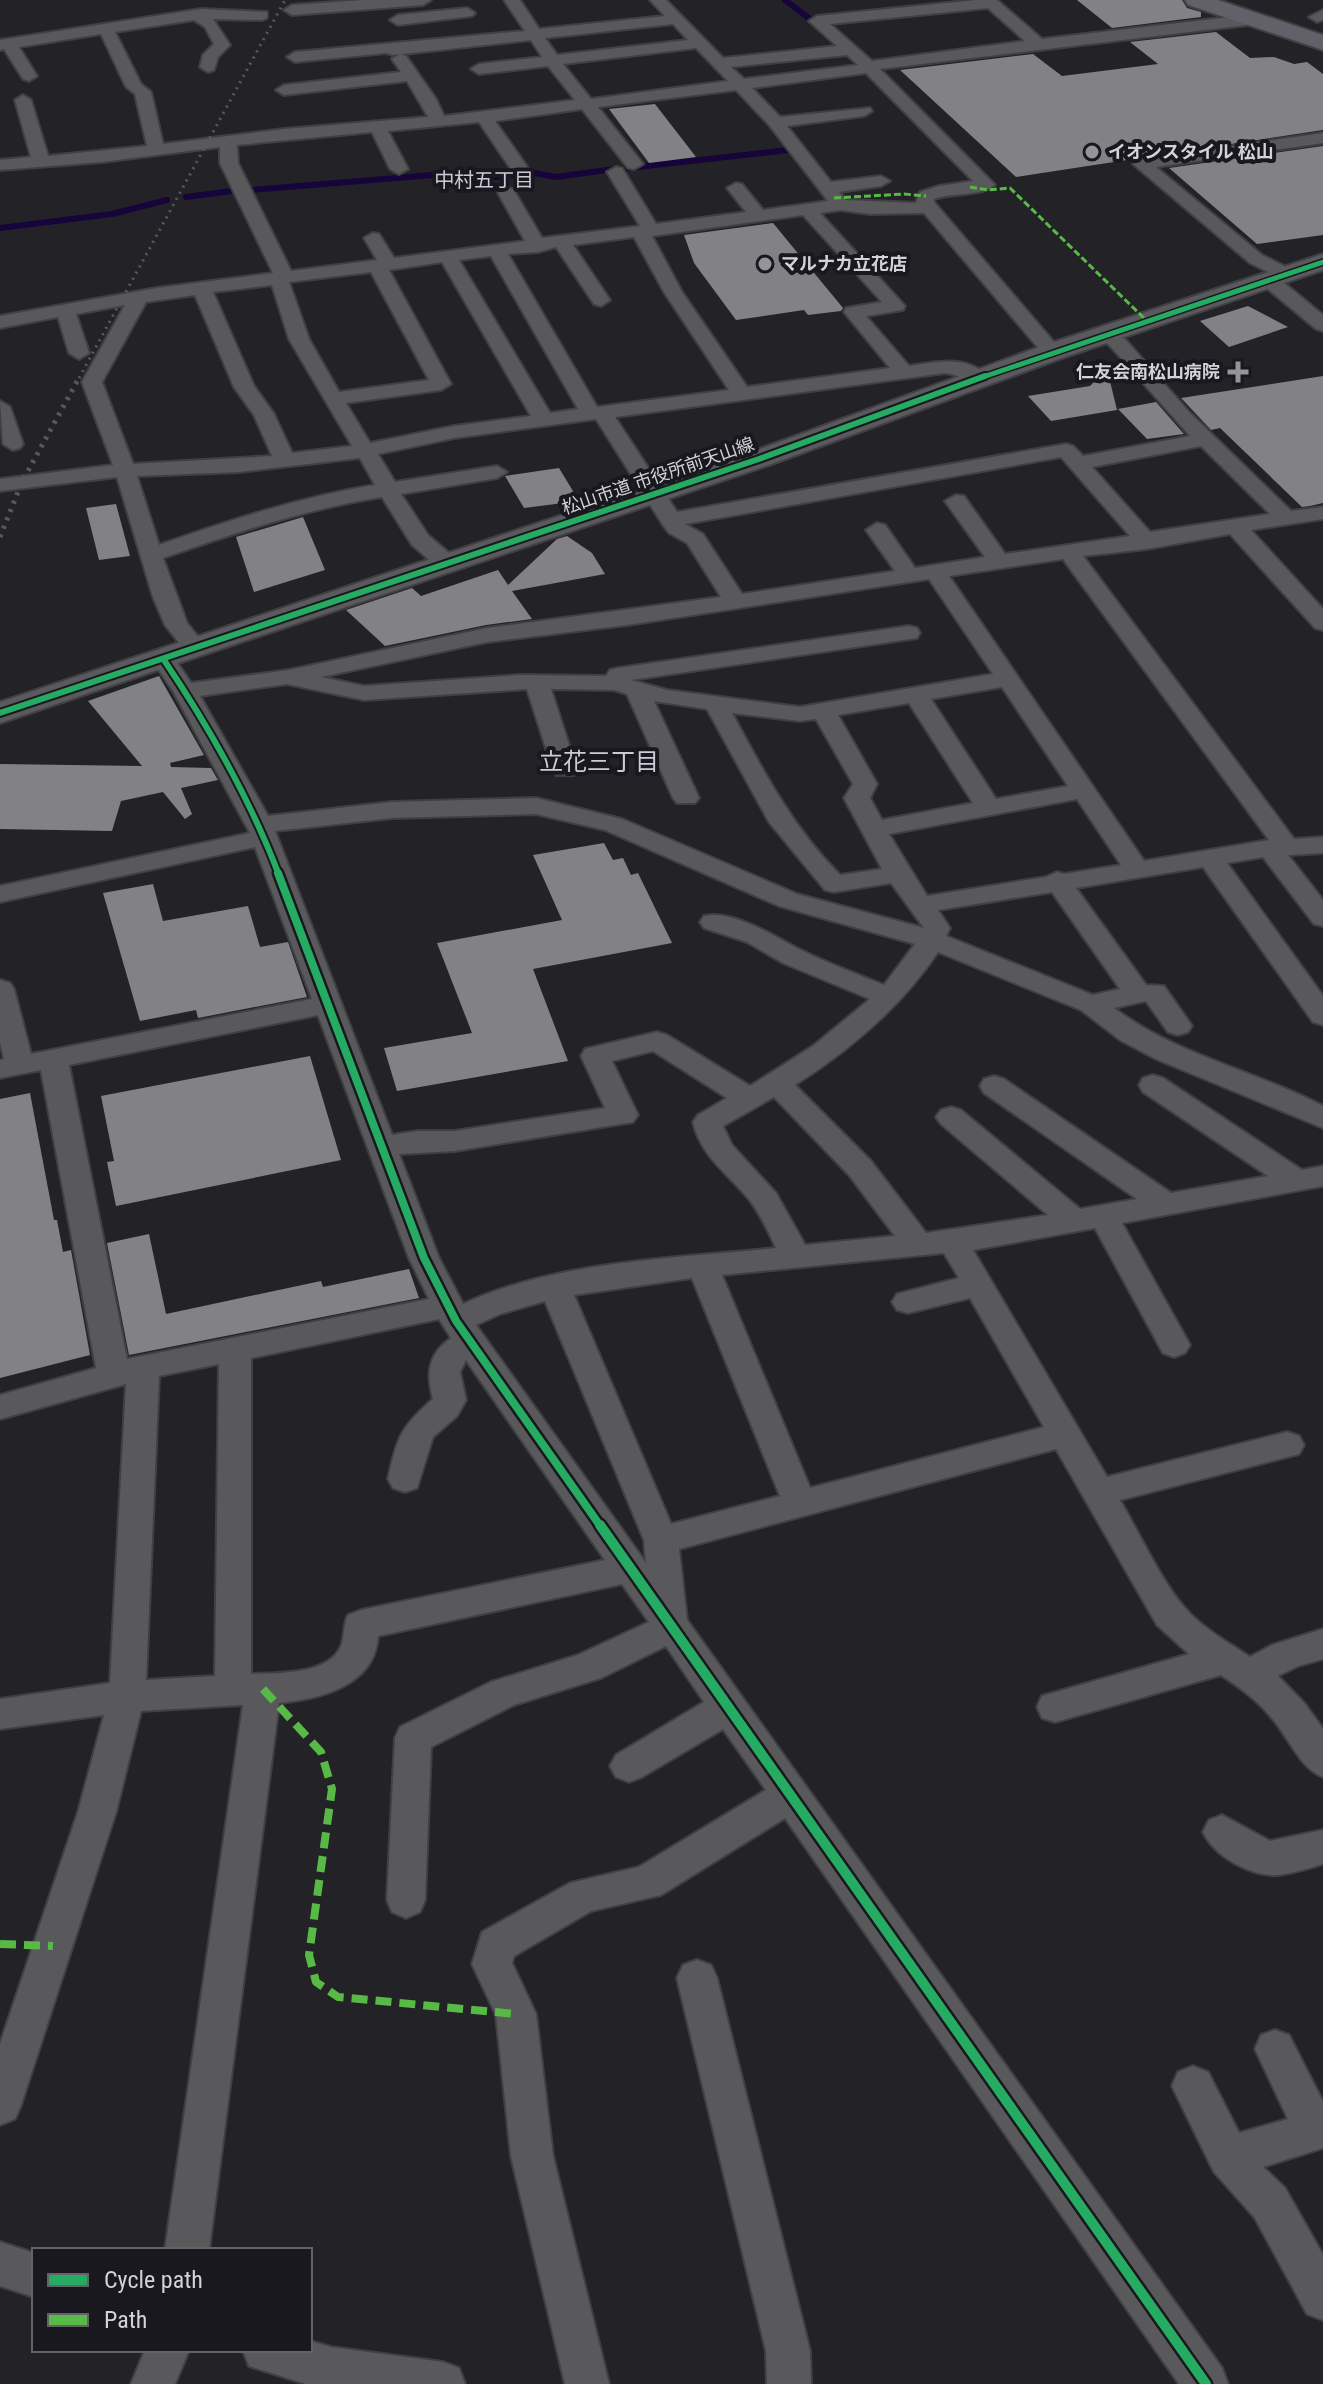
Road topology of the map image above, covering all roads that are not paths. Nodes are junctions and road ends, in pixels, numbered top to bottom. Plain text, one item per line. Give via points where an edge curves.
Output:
1 (423, 0) edge
2 (512, 0) edge
3 (658, 0) edge
4 (1196, 0) edge
5 (989, 2) edge
6 (292, 10) dead end
7 (1259, 10) edge
8 (467, 13) dead end
9 (197, 15) junction
10 (262, 15) dead end
11 (1321, 17) edge
12 (677, 19) junction
13 (304, 24) dead end
14 (372, 25) edge
15 (107, 31) junction
16 (535, 35) junction
17 (217, 36) junction
18 (198, 38) dead end
19 (701, 43) junction
20 (1323, 43) edge
21 (1038, 44) junction
22 (5, 45) edge
23 (848, 50) junction
24 (552, 60) junction
25 (721, 63) junction
26 (229, 64) dead end
27 (0, 67) edge
28 (208, 67) junction
29 (870, 67) junction
30 (191, 68) dead end
31 (479, 69) dead end
32 (410, 76) junction
33 (741, 84) junction
34 (284, 90) junction
35 (23, 100) dead end
36 (585, 102) junction
37 (864, 111) dead end
38 (484, 117) junction
39 (438, 122) junction
40 (776, 122) junction
41 (378, 127) junction
42 (293, 133) junction
43 (1323, 138) edge
44 (228, 142) junction
45 (156, 151) junction
46 (41, 162) junction
47 (634, 164) dead end
48 (0, 165) edge
49 (399, 169) dead end
50 (521, 171) dead end
51 (616, 172) dead end
52 (881, 181) dead end
53 (736, 188) dead end
54 (826, 188) junction
55 (507, 193) dead end
56 (840, 205) junction
57 (929, 208) junction
58 (808, 210) junction
59 (759, 216) junction
60 (646, 232) junction
61 (430, 234) dead end
62 (373, 238) dead end
63 (563, 244) junction
64 (538, 247) junction
65 (498, 252) junction
66 (446, 258) junction
67 (1323, 262) edge
68 (383, 266) junction
69 (282, 278) junction
70 (1278, 278) junction
71 (202, 288) junction
72 (139, 297) junction
73 (601, 300) dead end
74 (65, 311) junction
75 (0, 322) edge
76 (1323, 325) edge
77 (1106, 334) junction
78 (1052, 352) junction
79 (79, 353) dead end
80 (904, 372) junction
81 (979, 378) junction
82 (742, 394) junction
83 (333, 399) junction
84 (0, 407) edge
85 (596, 413) junction
86 (544, 420) junction
87 (1205, 439) junction
88 (13, 444) dead end
89 (364, 451) junction
90 (284, 460) junction
91 (1080, 463) junction
92 (125, 470) junction
93 (497, 472) dead end
94 (0, 485) edge
95 (387, 488) junction
96 (655, 494) junction
97 (956, 501) dead end
98 (1323, 513) edge
99 (671, 520) junction
100 (1288, 520) junction
101 (1237, 528) junction
102 (877, 530) dead end
103 (1147, 542) junction
104 (1070, 553) junction
105 (150, 555) junction
106 (1000, 563) junction
107 (448, 564) junction
108 (936, 573) junction
109 (910, 577) junction
110 (736, 602) junction
111 (1323, 623) edge
112 (909, 633) dead end
113 (196, 649) junction
114 (164, 660) junction
115 (289, 677) junction
116 (1007, 679) junction
117 (537, 682) junction
118 (628, 686) junction
119 (185, 691) junction
120 (915, 693) junction
121 (717, 706) junction
122 (824, 712) junction
123 (0, 713) edge
124 (565, 770) dead end
125 (1085, 790) junction
126 (686, 798) dead end
127 (989, 808) junction
128 (875, 829) junction
129 (262, 831) junction
130 (1323, 845) edge
131 (1278, 847) junction
132 (1210, 858) junction
133 (1137, 869) junction
134 (898, 874) junction
135 (1057, 880) junction
136 (0, 894) edge
137 (922, 905) junction
138 (1323, 918) edge
139 (713, 922) dead end
140 (932, 940) junction
141 (0, 989) edge
142 (1153, 992) junction
143 (887, 996) junction
144 (330, 1004) junction
145 (1091, 1004) junction
146 (1323, 1016) edge
147 (1178, 1026) dead end
148 (53, 1058) junction
149 (10, 1067) edge
150 (777, 1083) junction
151 (1153, 1085) dead end
152 (994, 1086) dead end
153 (747, 1097) junction
154 (951, 1117) dead end
155 (1323, 1118) edge
156 (383, 1147) junction
157 (1309, 1178) edge
158 (1165, 1204) junction
159 (1088, 1218) junction
160 (952, 1240) junction
161 (917, 1243) junction
162 (795, 1254) junction
163 (702, 1265) junction
164 (977, 1285) junction
165 (555, 1287) junction
166 (908, 1302) dead end
167 (458, 1322) junction
168 (1174, 1345) dead end
169 (235, 1349) junction
170 (129, 1372) junction
171 (0, 1407) edge
172 (1063, 1435) junction
173 (1287, 1445) dead end
174 (405, 1479) dead end
175 (1097, 1493) junction
176 (800, 1504) junction
177 (661, 1540) junction
178 (628, 1569) junction
179 (670, 1628) junction
180 (1323, 1644) edge
181 (1238, 1668) junction
182 (248, 1690) junction
183 (127, 1696) junction
184 (1055, 1707) dead end
185 (726, 1708) junction
186 (0, 1714) edge
187 (1323, 1761) edge
188 (629, 1766) dead end
189 (789, 1796) junction
190 (1222, 1832) dead end
191 (1323, 1847) edge
192 (406, 1900) dead end
193 (697, 1978) dead end
194 (1275, 2049) dead end
195 (1193, 2086) dead end
196 (0, 2105) edge
197 (1319, 2129) edge
198 (1229, 2157) junction
199 (187, 2248) edge
200 (0, 2264) edge
201 (32, 2274) edge
202 (1323, 2298) edge
203 (166, 2352) edge
204 (272, 2352) edge
205 (369, 2379) edge
206 (153, 2384) edge
207 (443, 2384) edge
208 (587, 2384) edge
209 (789, 2384) edge
210 (1206, 2384) edge

1 - 14 street
2 - 16 street
3 - 12 street
4 - 7 highway
5 - 21 street
5 - 23 street via 817,21
6 - 14 street
7 - 11 highway
7 - 20 highway
7 - 21 street
8 - 14 street
9 - 10 street
9 - 15 street
9 - 17 street
12 - 16 street
12 - 19 street
13 - 14 street
14 - 16 street
14 - 32 street
14 - 34 street via 297,54 282,76
15 - 22 street
15 - 45 street via 134,87 143,92
16 - 24 street
17 - 18 street
17 - 28 street via 222,45
19 - 24 street
19 - 25 street
21 - 29 street
22 - 27 street via 24,70
23 - 25 street
23 - 29 street
24 - 31 street
24 - 36 street
25 - 33 street
26 - 28 street
28 - 30 street
29 - 33 street
29 - 57 street via 986,185 930,193 925,199
32 - 34 street
32 - 39 street
33 - 36 street
33 - 40 street
34 - 42 street
35 - 46 street
36 - 38 street via 512,107
36 - 47 street
37 - 40 street
38 - 39 street
38 - 50 street
39 - 41 street
40 - 54 street
41 - 42 street
41 - 49 street
42 - 44 street
43 - 70 street via 1142,164
44 - 45 street
44 - 69 street via 229,163
45 - 46 street
46 - 48 street
51 - 60 street
52 - 54 street
53 - 59 street
54 - 56 street
55 - 64 street
56 - 57 street
56 - 58 street
57 - 78 street
58 - 59 street
58 - 80 street via 905,311 853,312
59 - 60 street
60 - 63 street
60 - 82 street via 673,292
61 - 66 street
62 - 68 street
63 - 64 street
63 - 73 street
64 - 65 street
65 - 66 street
65 - 85 street
66 - 68 street
66 - 86 street
67 - 70 street, 松山市道 市役所前天山線
68 - 69 street
68 - 83 street via 441,384
69 - 71 street
69 - 83 street via 299,339
70 - 76 street
70 - 77 street, 松山市道 市役所前天山線
71 - 72 street
71 - 90 street via 239,375
72 - 74 street
72 - 92 street via 92,382
74 - 75 street
74 - 79 street
77 - 78 street, 松山市道 市役所前天山線
77 - 87 street
78 - 81 street, 松山市道 市役所前天山線
80 - 81 street via 961,368
80 - 82 street
81 - 96 street, 松山市道 市役所前天山線
82 - 85 street
83 - 89 street
84 - 88 street
85 - 86 street
85 - 96 street
86 - 89 street
87 - 91 street
87 - 100 street
89 - 90 street
89 - 95 street
90 - 92 street
91 - 99 street via 1066,450
91 - 103 street
92 - 94 street
92 - 105 street
93 - 95 street
95 - 105 street via 257,519
95 - 107 street via 420,540
96 - 99 street
96 - 107 street, 松山市道 市役所前天山線
97 - 106 street
98 - 100 street
99 - 110 street via 695,539
100 - 101 street
101 - 103 street
101 - 111 street
102 - 109 street
103 - 104 street
104 - 106 street
104 - 131 street
105 - 113 street via 176,625
106 - 108 street
107 - 113 street, 松山市道 市役所前天山線
108 - 109 street
108 - 116 street
109 - 110 street
110 - 115 street via 487,635
112 - 118 street via 618,675
113 - 114 street, 松山市道 市役所前天山線
114 - 119 street
114 - 123 street, 松山市道 市役所前天山線
115 - 117 street via 364,693
115 - 119 street
116 - 120 street
116 - 125 street
117 - 118 street
117 - 124 street
118 - 121 street
118 - 126 street
119 - 129 street
120 - 122 street
120 - 127 street
121 - 122 street via 779,714
121 - 134 street via 767,803 806,858 834,884
122 - 128 street via 865,784 857,798
125 - 127 street
125 - 133 street
127 - 128 street
128 - 134 street
129 - 136 street
129 - 140 street via 392,810 536,806 613,824 788,900
129 - 144 street
130 - 131 street
131 - 132 street
131 - 138 street
132 - 133 street
132 - 146 street
133 - 135 street
134 - 137 street
135 - 137 street
135 - 142 street
137 - 140 street via 937,928
139 - 143 street
140 - 143 street
140 - 145 street
141 - 149 street
142 - 145 street
142 - 147 street
143 - 150 street via 833,1046
144 - 148 street
144 - 156 street
145 - 155 street via 1130,1034 1166,1052
148 - 149 street
148 - 170 street
150 - 153 street
150 - 161 street via 860,1168
151 - 157 street
152 - 158 street
153 - 156 street via 657,1041 595,1056 623,1115
153 - 162 street via 708,1122 710,1133 722,1156 759,1192
154 - 159 street
156 - 167 street via 424,1258
157 - 158 street
158 - 159 street
159 - 160 street
159 - 168 street
160 - 161 street
160 - 164 street
161 - 162 street
162 - 163 street
163 - 165 street
163 - 176 street
164 - 166 street
164 - 172 street
165 - 167 street via 490,1305
165 - 177 street
167 - 169 street via 418,1313
167 - 174 street via 445,1364 450,1400 412,1446
167 - 178 street
169 - 170 street
169 - 182 street
170 - 171 street
170 - 183 street
172 - 175 street
172 - 176 street
173 - 175 street
175 - 181 street via 1169,1615 1185,1634
176 - 177 street
177 - 179 street
178 - 179 street
178 - 182 street via 361,1625 359,1649 336,1674 304,1685
179 - 185 street
179 - 192 street via 588,1667 504,1693 413,1738
180 - 181 street
181 - 184 street
181 - 187 street via 1284,1702
182 - 183 street
182 - 199 street
183 - 186 street
183 - 196 street via 97,1812
185 - 188 street
185 - 189 street
189 - 208 street via 647,1883 584,1895 496,1945 492,1964 516,2014 532,2156
189 - 210 street
190 - 191 street via 1252,1855 1273,1860
193 - 209 street via 788,2351
194 - 197 street
195 - 198 street
197 - 198 street
198 - 202 street via 1270,2203
200 - 201 street
203 - 206 street
204 - 205 street
205 - 207 street

